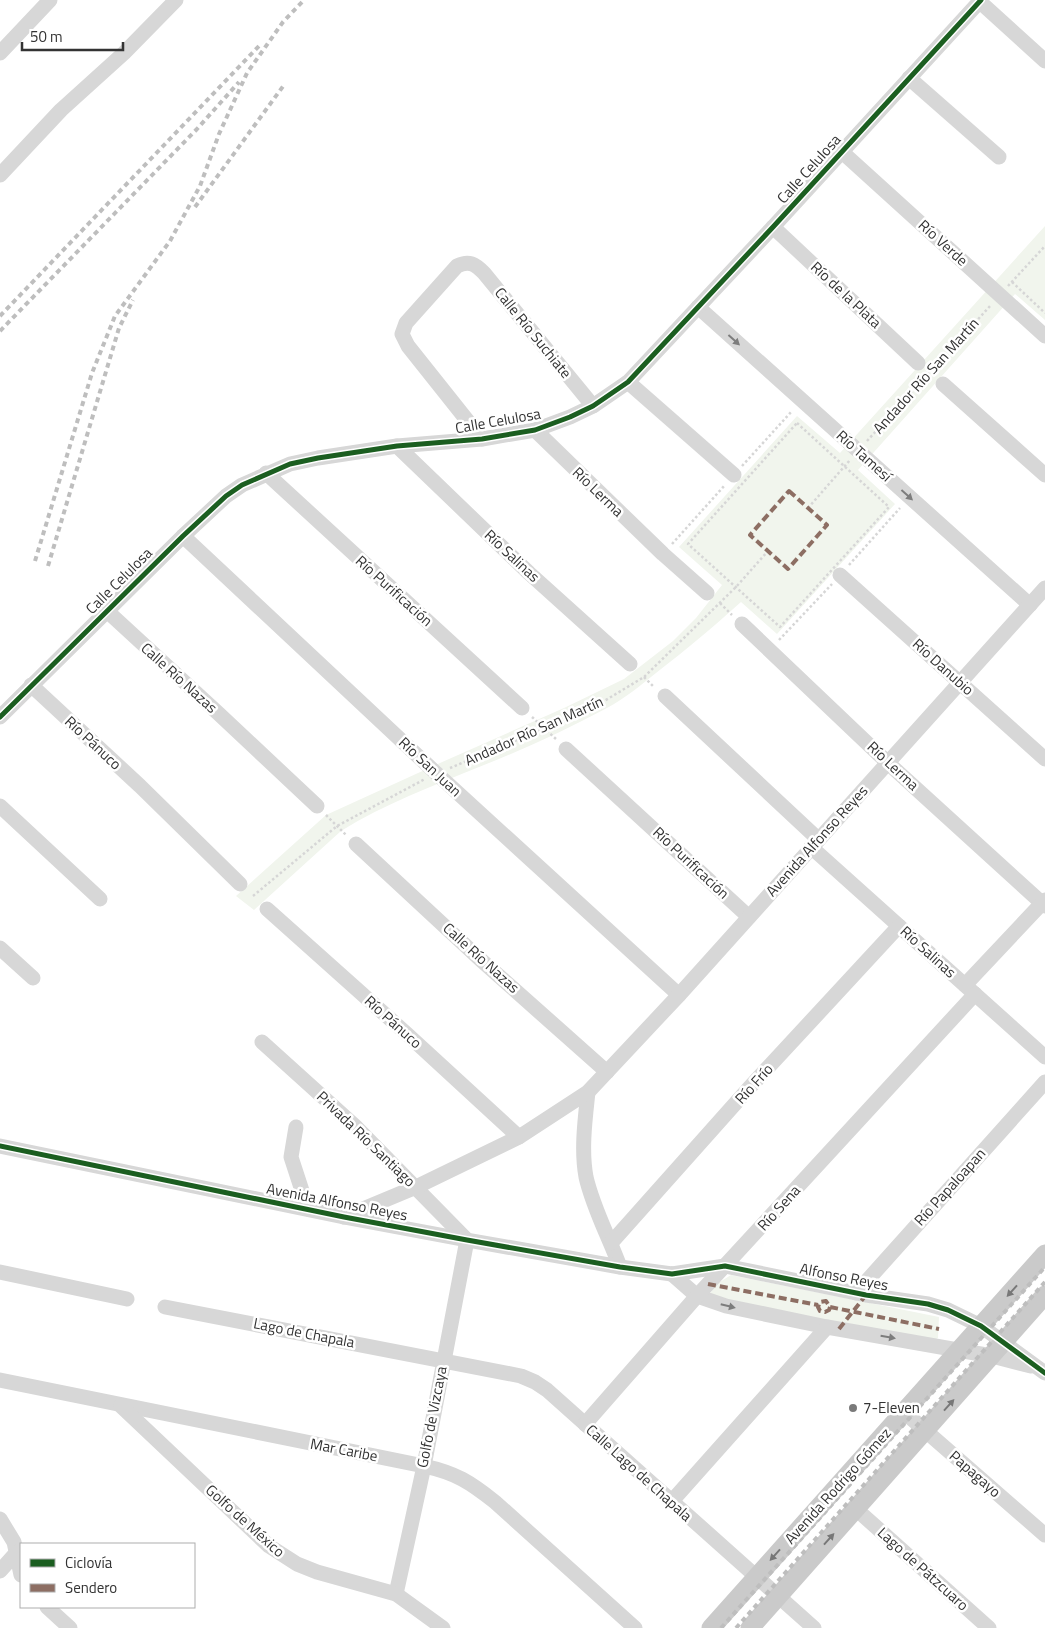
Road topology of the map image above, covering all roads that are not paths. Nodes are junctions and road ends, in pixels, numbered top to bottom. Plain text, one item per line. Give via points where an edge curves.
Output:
1 (50, 0) edge
2 (176, 0) edge
3 (980, 1) edge
4 (0, 53) edge
5 (1045, 61) edge
6 (909, 78) junction
7 (841, 151) junction
8 (999, 158) dead end
9 (0, 175) edge
10 (773, 227) junction
11 (698, 307) junction
12 (1045, 336) edge
13 (924, 368) road end
14 (628, 382) junction
15 (943, 384) dead end
16 (593, 406) junction
17 (535, 430) junction
18 (482, 439) junction
19 (398, 446) junction
20 (266, 473) junction
21 (734, 476) dead end
22 (1045, 476) edge
23 (183, 536) junction
24 (840, 575) dead end
25 (707, 593) road end
26 (1039, 597) edge
27 (107, 612) junction
28 (742, 624) road end
29 (630, 664) dead end
30 (960, 682) junction
31 (31, 685) junction
32 (665, 696) road end
33 (522, 708) road end
34 (0, 717) edge
35 (566, 749) road end
36 (1045, 759) edge
37 (888, 763) junction
38 (0, 806) edge
39 (317, 806) road end
40 (815, 843) junction
41 (356, 844) road end
42 (240, 884) road end
43 (100, 899) dead end
44 (1044, 903) edge
45 (267, 909) dead end
46 (749, 917) junction
47 (899, 926) junction
48 (0, 948) edge
49 (33, 978) dead end
50 (970, 989) junction
51 (679, 995) junction
52 (262, 1042) dead end
53 (1045, 1057) edge
54 (607, 1072) junction
55 (1045, 1082) edge
56 (588, 1092) junction
57 (296, 1127) dead end
58 (518, 1136) junction
59 (0, 1146) edge
60 (416, 1187) junction
61 (308, 1209) junction
62 (344, 1217) junction
63 (468, 1240) junction
64 (611, 1243) junction
65 (1045, 1254) edge
66 (725, 1266) junction
67 (620, 1267) junction
68 (0, 1272) edge
69 (672, 1274) junction
70 (856, 1293) junction
71 (697, 1296) junction
72 (1045, 1296) edge
73 (127, 1299) dead end
74 (165, 1307) dead end
75 (981, 1326) junction
76 (827, 1327) junction
77 (1005, 1342) junction
78 (960, 1350) junction
79 (992, 1356) junction
80 (443, 1360) junction
81 (1042, 1370) edge
82 (0, 1380) edge
83 (122, 1406) junction
84 (904, 1412) junction
85 (585, 1424) junction
86 (926, 1431) junction
87 (424, 1466) junction
88 (672, 1502) junction
89 (856, 1509) junction
90 (0, 1519) edge
91 (1045, 1535) edge
92 (17, 1552) junction
93 (20, 1569) edge
94 (0, 1571) edge
95 (756, 1577) junction
96 (396, 1594) junction
97 (778, 1597) junction
98 (48, 1608) edge
99 (70, 1628) edge
100 (443, 1628) edge
101 (635, 1628) edge
102 (711, 1628) edge
103 (750, 1628) edge
104 (814, 1628) edge
105 (989, 1628) edge

1 - 4 street
2 - 9 street via 61,110
3 - 5 street
3 - 6 street, Calle Celulosa
6 - 7 street, Calle Celulosa
6 - 8 street
7 - 10 street, Calle Celulosa
7 - 12 street, Río Verde
10 - 11 street, Calle Celulosa
10 - 13 street, Río de la Plata
11 - 14 street, Calle Celulosa
11 -> 26 street, Río Tamesí via 858,451
14 - 16 street, Calle Celulosa
14 - 21 street
15 - 22 street
16 - 17 street, Calle Celulosa
16 - 18 street, Calle Río Suchiate via 484,273 470,263 457,266 406,323 402,334
17 - 18 street, Calle Celulosa
17 - 25 street, Río Lerma
18 - 19 street, Calle Celulosa
19 - 20 street, Calle Celulosa via 318,458
19 - 29 street, Río Salinas via 529,573
20 - 23 street, Calle Celulosa via 226,496
20 - 33 street, Río Purificación
23 - 27 street, Calle Celulosa
23 - 51 street, Río San Juan
24 - 30 street, Río Danubio
26 - 30 street, Avenida Alfonso Reyes
27 - 31 street, Calle Celulosa
27 - 39 street, Calle Río Nazas
28 - 37 street, Río Lerma
30 - 36 street, Río Danubio
30 - 37 street, Avenida Alfonso Reyes
31 - 34 street, Calle Celulosa
31 - 42 street, Río Pánuco
32 - 40 street, Río Salinas
35 - 46 street, Río Purificación
37 - 40 street, Avenida Alfonso Reyes
37 - 44 street, Río Lerma
38 - 43 street
40 - 46 street, Avenida Alfonso Reyes
40 - 47 street, Río Salinas
41 - 54 street, Calle Río Nazas
44 - 50 street, Río Sena
45 - 58 street, Río Pánuco
46 - 51 street, Avenida Alfonso Reyes
47 - 50 street, Río Salinas
47 - 64 street, Río Frío
48 - 49 street
50 - 53 street, Río Salinas
50 - 66 street, Río Sena
51 - 54 street, Avenida Alfonso Reyes
52 - 60 street, Privada Río Santiago via 356,1126
54 - 56 street, Avenida Alfonso Reyes
55 - 70 street, Río Papaloapan
56 - 58 street, Avenida Alfonso Reyes
56 - 64 street via 584,1128 586,1175
57 - 61 street via 291,1157
58 - 60 street, Avenida Alfonso Reyes
59 - 61 street, Avenida Alfonso Reyes
60 - 62 street, Avenida Alfonso Reyes
60 - 63 street, Privada Río Santiago
61 - 62 street, Avenida Alfonso Reyes
62 - 63 street, Avenida Alfonso Reyes
63 - 67 street, Avenida Alfonso Reyes
63 - 80 street, Golfo de Vizcaya
64 - 67 street
65 -> 75 main road, Avenida Rodrigo Gómez
66 - 69 street, Alfonso Reyes
66 - 70 street, Alfonso Reyes
66 - 71 street, Río Sena
67 - 69 street, Avenida Alfonso Reyes
68 - 73 street
69 - 71 street
70 - 75 street, Alfonso Reyes via 928,1304
71 -> 76 street via 726,1306
71 - 85 street, Río Sena
72 - 77 main road, Avenida Rodrigo Gómez
74 - 80 street, Lago de Chapala
75 - 77 street, Alfonso Reyes
75 - 78 main road, Avenida Rodrigo Gómez
76 -> 78 street
76 - 88 street
77 - 79 main road, Avenida Rodrigo Gómez
77 - 81 street, Alfonso Reyes
78 - 79 street
78 - 84 main road, Avenida Rodrigo Gómez
79 - 81 street
86 -> 79 main road, Avenida Rodrigo Gómez
80 - 85 street, Calle Lago de Chapala via 521,1376 535,1382
80 - 87 street, Golfo de Vizcaya
82 - 83 street, Mar Caribe
83 - 87 street, Mar Caribe
83 - 96 street, Golfo de México via 283,1557 316,1572
84 - 86 street, Papagayo
84 -> 95 main road, Avenida Rodrigo Gómez
85 - 88 street, Calle Lago de Chapala
86 - 89 main road, Avenida Rodrigo Gómez
86 - 91 street, Papagayo
87 - 96 street, Golfo de Vizcaya
87 - 101 street, Mar Caribe via 457,1475 477,1488
88 - 95 street, Calle Lago de Chapala
97 -> 89 main road, Avenida Rodrigo Gómez
89 - 105 street, Lago de Pátzcuaro
90 - 92 street
92 - 93 street
92 - 94 street
95 - 97 street, Calle Lago de Chapala
95 - 102 main road, Avenida Rodrigo Gómez
96 - 100 street, Golfo de México
97 - 103 main road, Avenida Rodrigo Gómez
97 - 104 street, Calle Lago de Chapala
98 - 99 street

